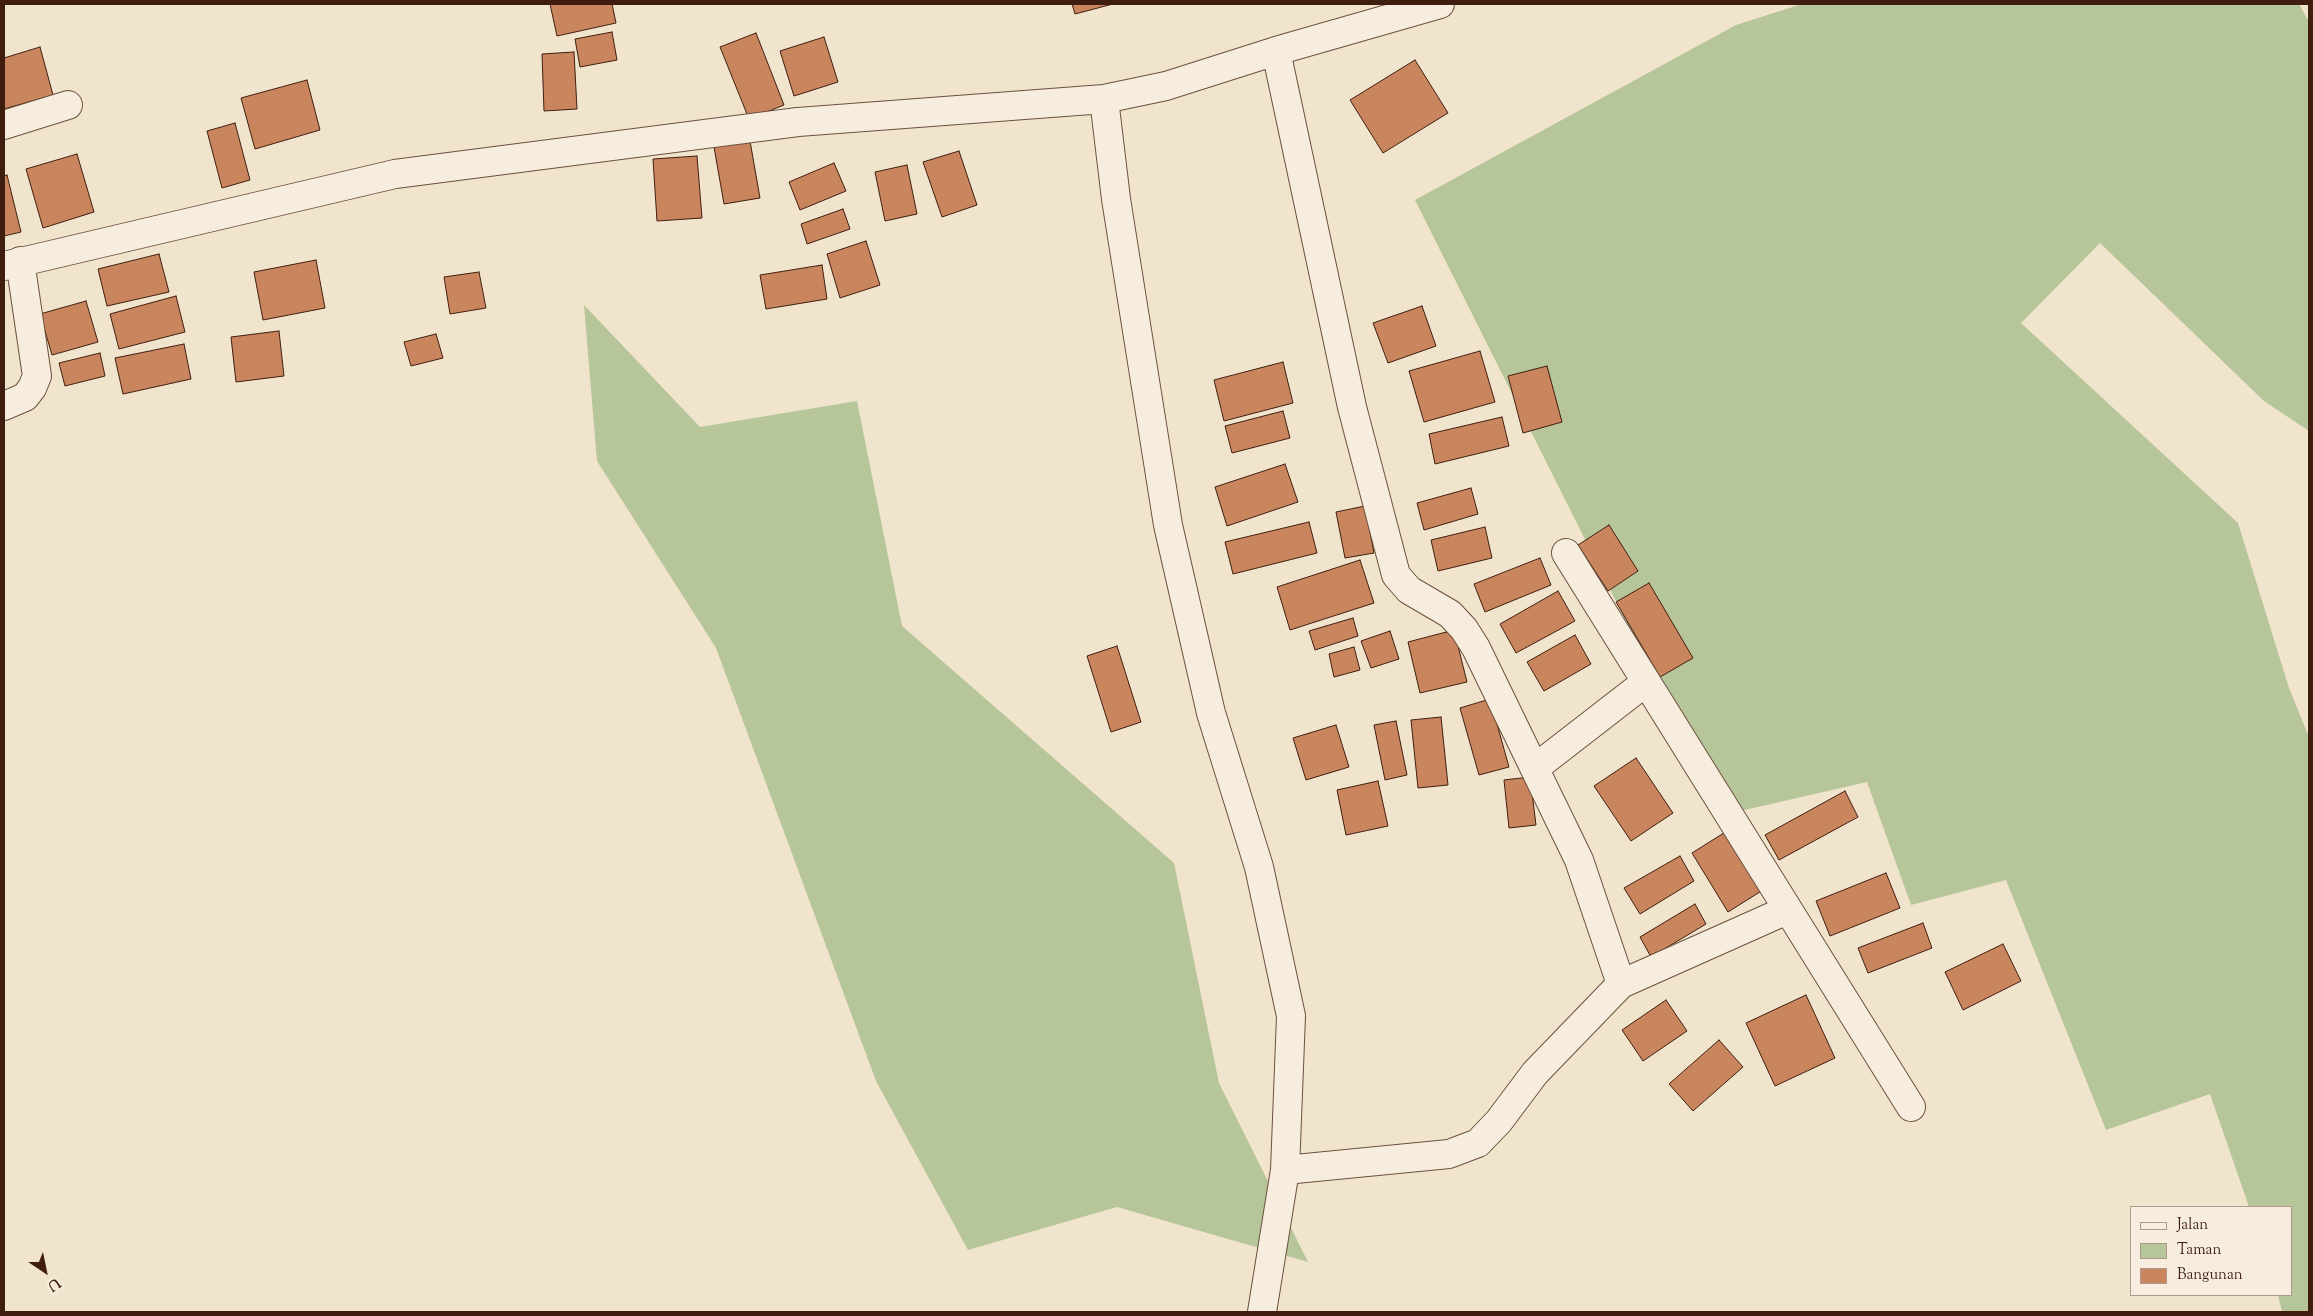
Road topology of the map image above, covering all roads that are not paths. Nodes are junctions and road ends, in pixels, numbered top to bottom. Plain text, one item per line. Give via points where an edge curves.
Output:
1 (1440, 4) edge
2 (1276, 51) junction
3 (1104, 99) junction
4 (68, 105) dead end
5 (4, 125) edge
6 (12, 263) edge
7 (4, 406) edge
8 (1566, 553) dead end
9 (1646, 682) junction
10 (1535, 768) junction
11 (1787, 910) junction
12 (1621, 984) junction
13 (1911, 1107) dead end
14 (1285, 1170) junction
15 (1262, 1312) edge

1 - 2 street
2 - 3 street via 1166,86
2 - 10 street via 1352,407 1396,575 1409,590 1450,614 1464,630
3 - 6 street via 798,122 395,174
3 - 14 street via 1116,199 1168,525 1211,713 1259,867 1291,1016
4 - 5 street
6 - 7 street via 37,376 25,396
8 - 9 street
9 - 10 street
9 - 11 street
10 - 12 street via 1578,860
11 - 12 street
11 - 13 street
12 - 14 street via 1534,1073 1499,1121 1478,1143 1449,1154
14 - 15 street

